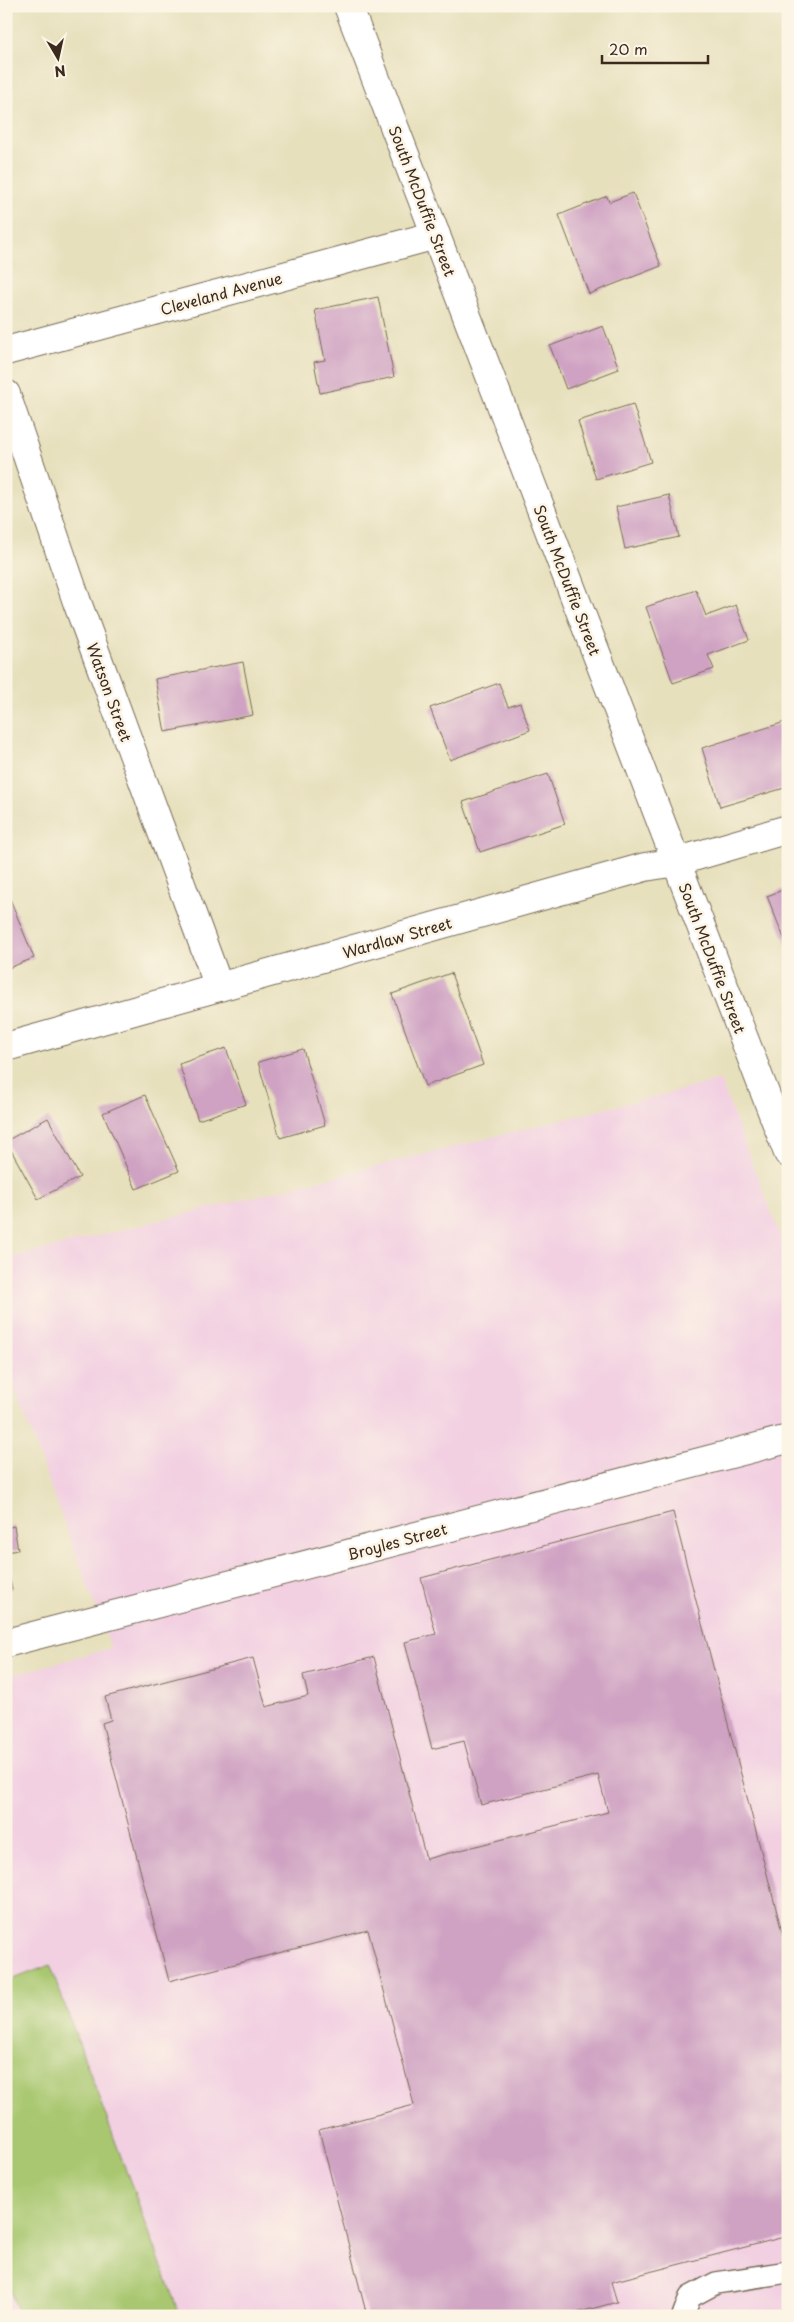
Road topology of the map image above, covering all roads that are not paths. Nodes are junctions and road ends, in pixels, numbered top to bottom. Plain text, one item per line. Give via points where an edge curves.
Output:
1 (348, 6) edge
2 (436, 234) junction
3 (6, 351) edge
4 (6, 394) edge
5 (788, 829) edge
6 (676, 862) junction
7 (219, 987) junction
8 (6, 1047) edge
9 (788, 1153) edge
10 (788, 1439) edge
11 (6, 1643) edge
12 (788, 2272) edge
13 (682, 2316) edge

1 - 2 street, South McDuffie Street
2 - 3 street, Cleveland Avenue
2 - 6 street, South McDuffie Street
4 - 7 street, Watson Street via 77,602
5 - 6 street, Wardlaw Street
6 - 7 street, Wardlaw Street via 645,867
6 - 9 street, South McDuffie Street
7 - 8 street, Wardlaw Street
10 - 11 street, Broyles Street
12 - 13 lane via 716,2283 690,2297

